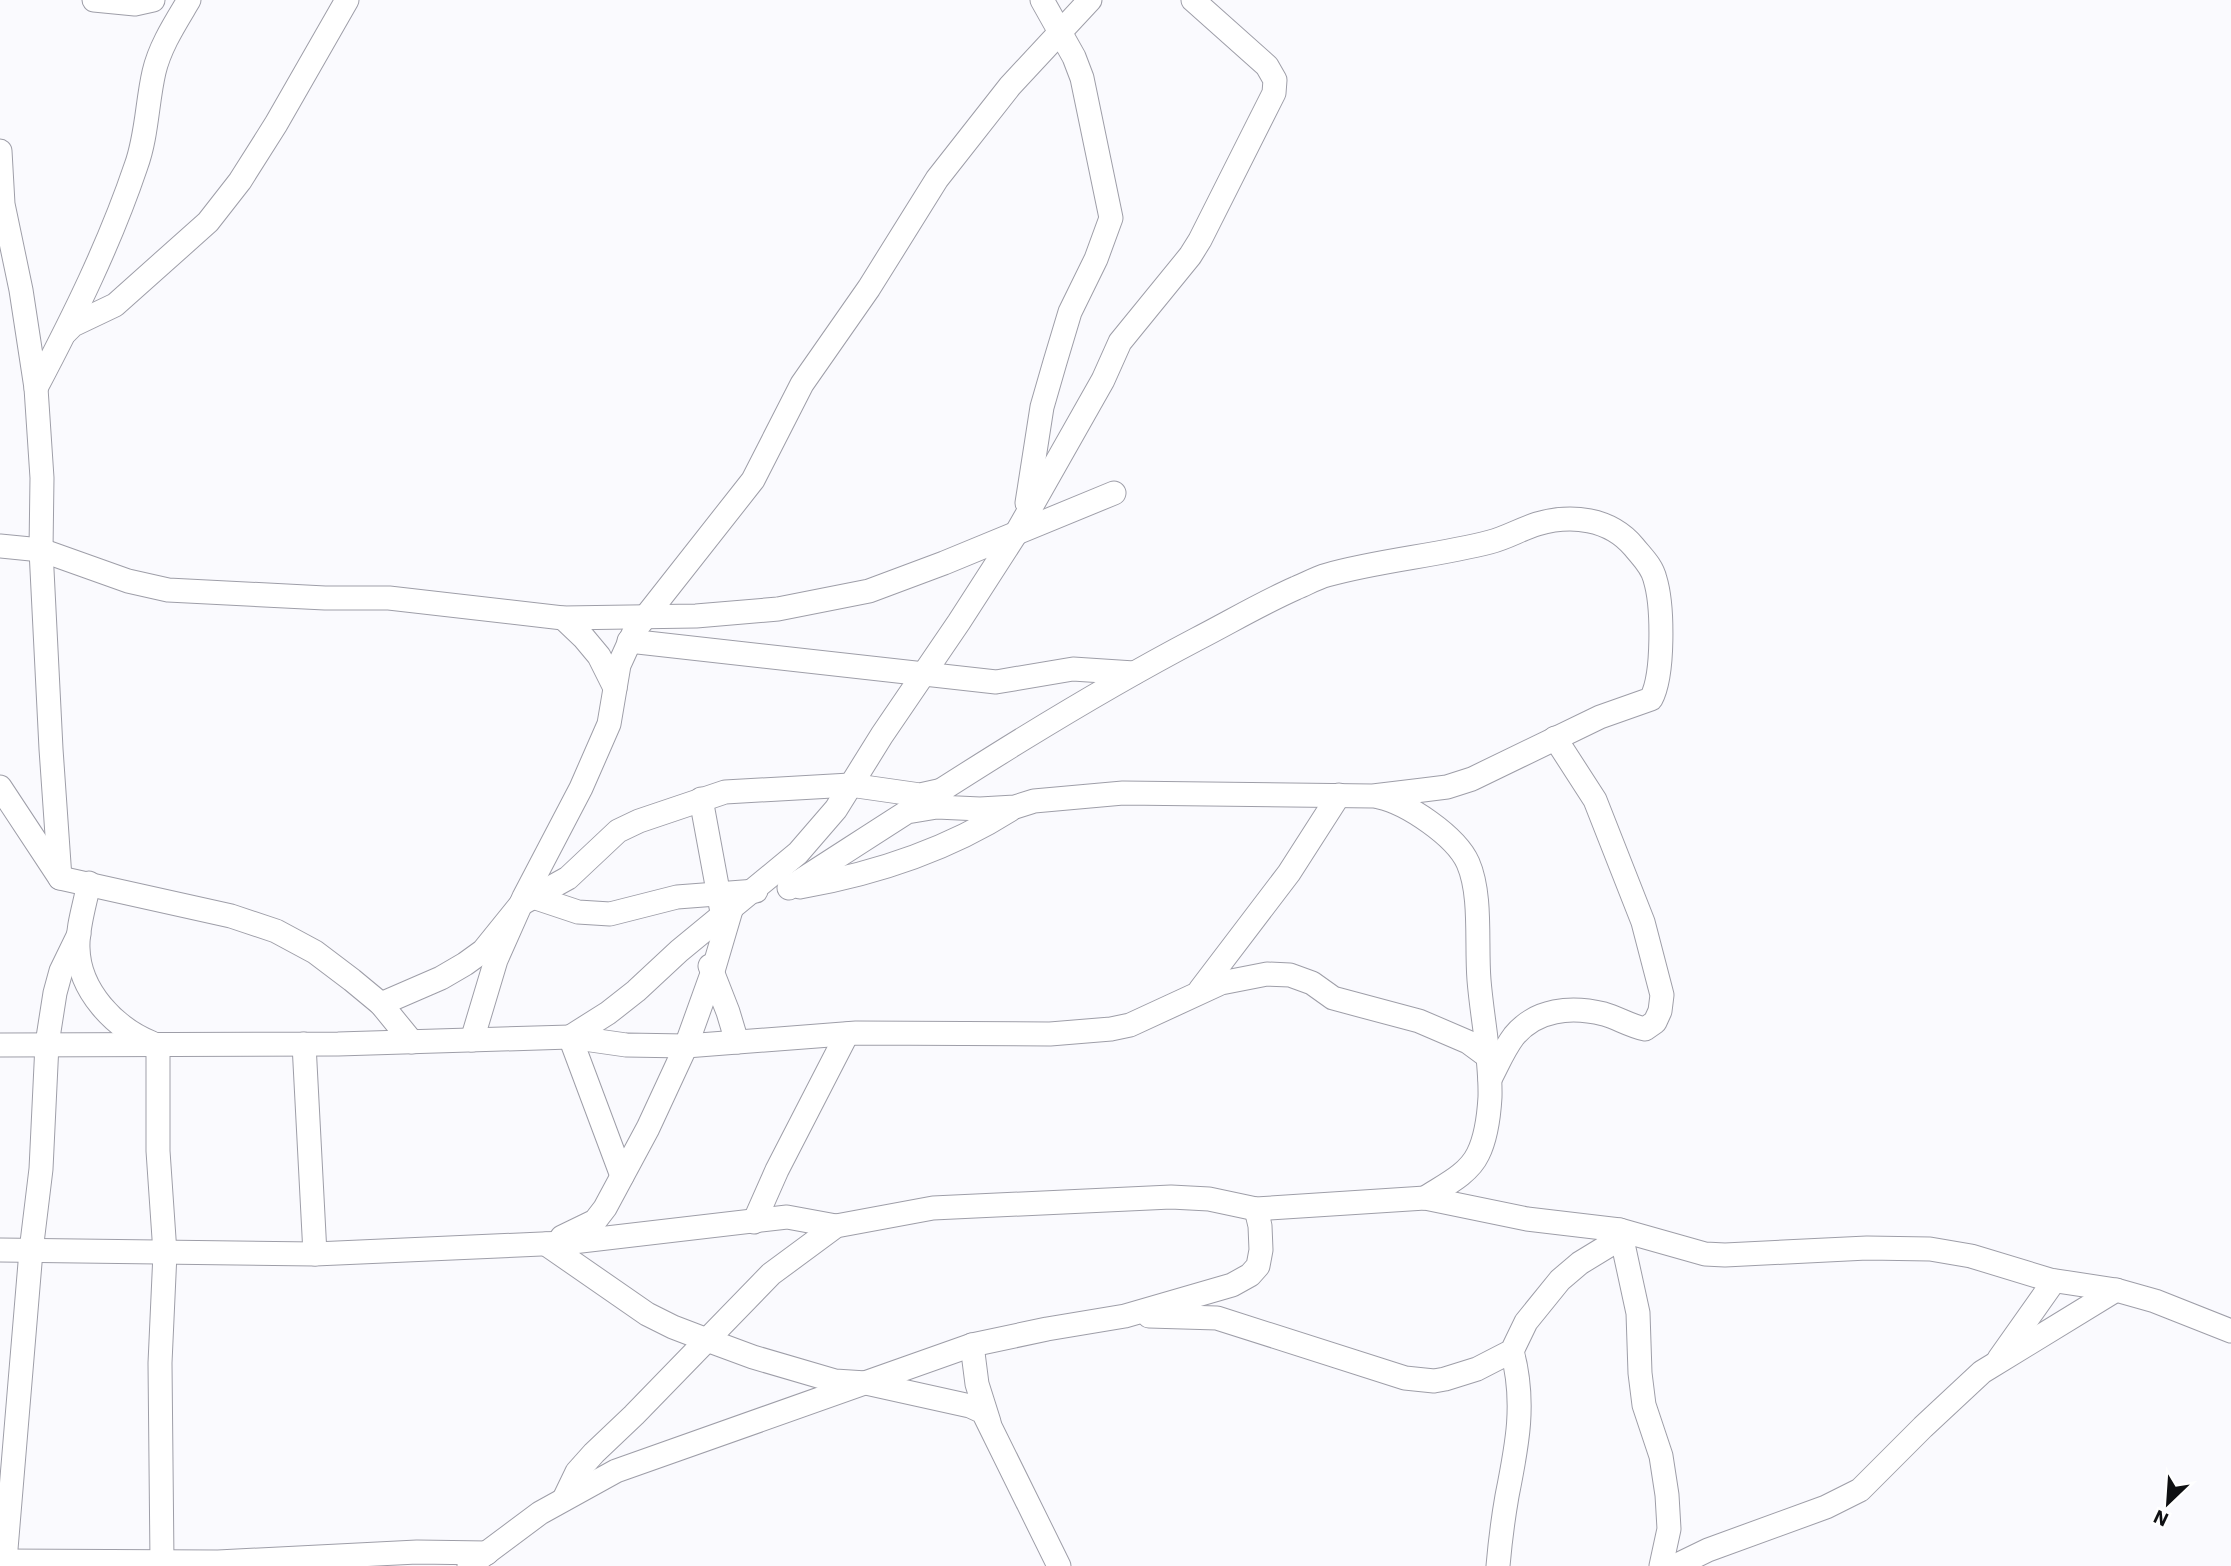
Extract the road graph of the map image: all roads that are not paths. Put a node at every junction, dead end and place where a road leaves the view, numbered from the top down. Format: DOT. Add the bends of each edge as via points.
graph roads {
  1 [pos="94,0"];
  2 [pos="153,0"];
  3 [pos="189,0"];
  4 [pos="347,0"];
  5 [pos="1042,0"];
  6 [pos="1090,0"];
  7 [pos="1193,0"];
  8 [pos="1061,32"];
  9 [pos="0,150"];
  10 [pos="4,221"];
  11 [pos="66,332"];
  12 [pos="36,388"];
  13 [pos="1114,493"];
  14 [pos="1021,523"];
  15 [pos="0,546"];
  16 [pos="41,550"];
  17 [pos="646,616"];
  18 [pos="563,618"];
  19 [pos="629,641"];
  20 [pos="1083,670"];
  21 [pos="1134,673"];
  22 [pos="924,674"];
  23 [pos="615,688"];
  24 [pos="1053,719"];
  25 [pos="1555,738"];
  26 [pos="850,785"];
  27 [pos="0,787"];
  28 [pos="942,790"];
  29 [pos="1339,795"];
  30 [pos="1373,796"];
  31 [pos="701,799"];
  32 [pos="1015,807"];
  33 [pos="907,812"];
  34 [pos="60,878"];
  35 [pos="89,883"];
  36 [pos="789,888"];
  37 [pos="753,891"];
  38 [pos="527,900"];
  39 [pos="724,907"];
  40 [pos="79,934"];
  41 [pos="697,935"];
  42 [pos="713,971"];
  43 [pos="1196,996"];
  44 [pos="381,1004"];
  45 [pos="847,1034"];
  46 [pos="570,1037"];
  47 [pos="472,1040"];
  48 [pos="412,1042"];
  49 [pos="737,1042"];
  50 [pos="47,1044"];
  51 [pos="304,1044"];
  52 [pos="0,1045"];
  53 [pos="158,1045"];
  54 [pos="686,1046"];
  55 [pos="1487,1056"];
  56 [pos="1490,1079"];
  57 [pos="622,1176"];
  58 [pos="1425,1198"];
  59 [pos="1256,1209"];
  60 [pos="754,1222"];
  61 [pos="836,1226"];
  62 [pos="1620,1234"];
  63 [pos="546,1244"];
  64 [pos="0,1250"];
  65 [pos="31,1251"];
  66 [pos="165,1253"];
  67 [pos="314,1254"];
  68 [pos="2054,1281"];
  69 [pos="2116,1290"];
  70 [pos="1125,1316"];
  71 [pos="2231,1331"];
  72 [pos="707,1340"];
  73 [pos="972,1345"];
  74 [pos="1512,1351"];
  75 [pos="1995,1365"];
  76 [pos="866,1383"];
  77 [pos="990,1425"];
  78 [pos="564,1499"];
  79 [pos="478,1559"];
  80 [pos="3,1561"];
  81 [pos="162,1562"];
  82 [pos="262,1563"];
  83 [pos="1059,1566"];
  84 [pos="1498,1566"];
  85 [pos="1661,1566"];
  86 [pos="1675,1566"];
  1 -- 2 [label="street" via="135,4"];
  3 -- 11 [label="street" via="154,69 138,163"];
  4 -- 11 [label="street" via="269,136 208,222 114,305"];
  5 -- 8 [label="street"];
  6 -- 8 [label="street"];
  7 -- 14 [label="street" via="1267,66 1275,80 1274,93 1200,240 1120,342"];
  8 -- 14 [label="street" via="1082,78 1111,218 1070,312 1055,362"];
  8 -- 17 [label="street" via="1010,86 937,178 802,384 753,480"];
  9 -- 10 [label="street"];
  10 -- 12 [label="street" via="21,290"];
  11 -- 12 [label="street"];
  12 -- 16 [label="street"];
  13 -- 14 [label="street"];
  14 -- 17 [label="street" via="944,563 869,592 778,609"];
  14 -- 22 [label="street"];
  15 -- 16 [label="street"];
  16 -- 18 [label="street" via="168,590 389,598"];
  16 -- 34 [label="street"];
  17 -- 18 [label="street"];
  17 -- 19 [label="street"];
  18 -- 23 [label="street" via="599,656"];
  19 -- 22 [label="street"];
  19 -- 23 [label="street"];
  20 -- 21 [label="street"];
  20 -- 22 [label="street" via="996,682"];
  20 -- 24 [label="street"];
  21 -- 24 [label="street"];
  21 -- 25 [label="street" via="1325,575 1492,541 1539,524 1591,520 1628,541 1653,571 1661,619 1657,690 1651,699"];
  22 -- 26 [label="street"];
  23 -- 38 [label="street" via="609,724"];
  24 -- 28 [label="street"];
  25 -- 30 [label="street" via="1447,787"];
  25 -- 56 [label="street" via="1595,800 1617,854 1643,922 1662,995 1660,1011 1645,1029 1581,1009 1552,1012 1527,1022 1512,1038"];
  26 -- 28 [label="street" via="920,795"];
  26 -- 31 [label="street" via="725,792"];
  26 -- 37 [label="street" via="816,835"];
  27 -- 34 [label="street"];
  28 -- 33 [label="street"];
  29 -- 30 [label="street"];
  29 -- 32 [label="street" via="1122,793"];
  29 -- 43 [label="street" via="1289,873"];
  30 -- 55 [label="street" via="1428,821 1467,862 1474,888"];
  31 -- 38 [label="street" via="626,826 568,878"];
  31 -- 39 [label="street"];
  32 -- 33 [label="street" via="937,807"];
  32 -- 36 [label="street" via="910,858 864,874"];
  33 -- 36 [label="street"];
  34 -- 35 [label="street"];
  35 -- 40 [label="street"];
  35 -- 44 [label="street" via="231,915 276,931 315,952"];
  36 -- 37 [label="street"];
  37 -- 39 [label="street"];
  38 -- 39 [label="street" via="610,914 662,900"];
  38 -- 44 [label="street" via="483,951 440,978"];
  38 -- 47 [label="street" via="496,960"];
  39 -- 41 [label="street"];
  39 -- 42 [label="street"];
  40 -- 50 [label="street" via="61,971"];
  40 -- 53 [label="street" via="79,961 101,1004 113,1020"];
  41 -- 42 [label="street"];
  41 -- 46 [label="street" via="626,998"];
  42 -- 49 [label="street"];
  42 -- 54 [label="street"];
  43 -- 45 [label="street" via="1111,1029 1051,1034"];
  43 -- 55 [label="street" via="1221,983 1267,974 1290,975 1333,998 1419,1021 1468,1042"];
  44 -- 48 [label="street"];
  45 -- 49 [label="street"];
  45 -- 60 [label="street"];
  46 -- 47 [label="street"];
  46 -- 54 [label="street" via="626,1045"];
  46 -- 57 [label="street"];
  47 -- 48 [label="street"];
  48 -- 51 [label="street"];
  49 -- 54 [label="street"];
  50 -- 52 [label="street"];
  50 -- 53 [label="street"];
  50 -- 65 [label="street" via="41,1169"];
  51 -- 53 [label="street"];
  51 -- 67 [label="street"];
  53 -- 66 [label="street" via="158,1151"];
  54 -- 57 [label="street"];
  55 -- 56 [label="street"];
  56 -- 58 [label="street" via="1478,1155 1461,1174"];
  57 -- 63 [label="street" via="594,1221"];
  58 -- 59 [label="street"];
  58 -- 62 [label="street"];
  59 -- 61 [label="street" via="1209,1199 1131,1198 933,1208"];
  59 -- 70 [label="street" via="1261,1250 1258,1266 1250,1275 1232,1285"];
  60 -- 61 [label="street" via="787,1217"];
  60 -- 63 [label="street"];
  61 -- 72 [label="street" via="771,1274"];
  62 -- 68 [label="street" via="1725,1255 1867,1248 1930,1250 1971,1256"];
  62 -- 74 [label="street" via="1560,1280 1526,1322"];
  62 -- 85 [label="street" via="1638,1313 1644,1405 1661,1456 1667,1495 1668,1529"];
  63 -- 67 [label="street"];
  63 -- 72 [label="street" via="647,1314"];
  64 -- 65 [label="street"];
  65 -- 66 [label="street"];
  65 -- 80 [label="street"];
  66 -- 67 [label="street"];
  66 -- 81 [label="street" via="160,1363"];
  68 -- 69 [label="street"];
  68 -- 75 [label="street"];
  69 -- 71 [label="street"];
  69 -- 75 [label="street"];
  70 -- 73 [label="street"];
  70 -- 74 [label="street" via="1217,1318 1367,1367 1424,1380 1445,1380"];
  72 -- 76 [label="street" via="835,1381"];
  72 -- 78 [label="street" via="594,1453 577,1472"];
  73 -- 76 [label="street"];
  73 -- 77 [label="street" via="977,1384"];
  74 -- 84 [label="street" via="1518,1373 1519,1426"];
  75 -- 86 [label="street" via="1982,1372 1860,1490"];
  76 -- 77 [label="street" via="970,1406 983,1412"];
  76 -- 78 [label="street" via="616,1471"];
  77 -- 83 [label="street"];
  78 -- 79 [label="street"];
  79 -- 82 [label="street" via="417,1552"];
  80 -- 81 [label="street"];
  81 -- 82 [label="street"];
}
